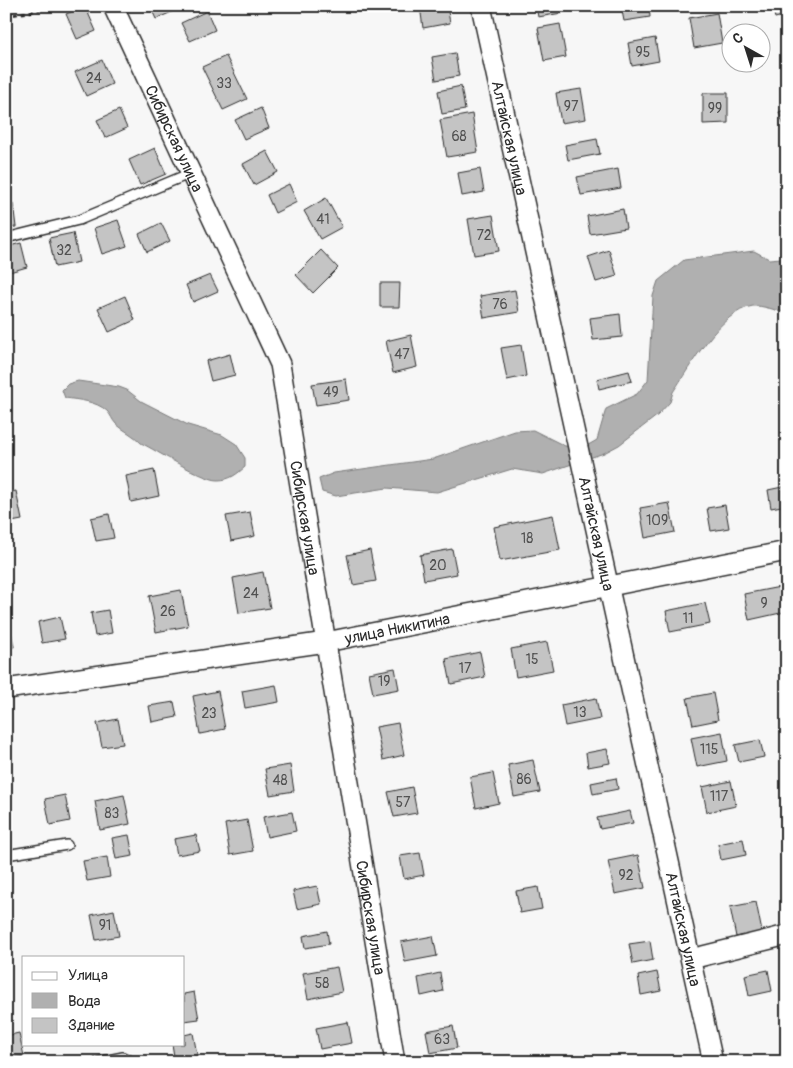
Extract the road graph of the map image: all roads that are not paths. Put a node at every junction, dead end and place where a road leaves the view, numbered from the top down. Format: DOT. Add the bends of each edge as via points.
graph roads {
  1 [pos="113,6"];
  2 [pos="481,6"];
  3 [pos="191,173"];
  4 [pos="6,238"];
  5 [pos="787,551"];
  6 [pos="609,585"];
  7 [pos="326,642"];
  8 [pos="6,689"];
  9 [pos="67,845"];
  10 [pos="6,855"];
  11 [pos="787,936"];
  12 [pos="691,959"];
  13 [pos="98,1062"];
  14 [pos="133,1062"];
  15 [pos="395,1062"];
  16 [pos="713,1062"];
  1 -- 3 [label="street, Сибирская улица"];
  2 -- 6 [label="street, Алтайская улица"];
  3 -- 4 [label="lane" via="79,220"];
  3 -- 7 [label="street, Сибирская улица" via="280,364"];
  5 -- 6 [label="street, улица Никитина"];
  6 -- 7 [label="street, улица Никитина"];
  6 -- 12 [label="street, Алтайская улица"];
  7 -- 8 [label="street, улица Никитина"];
  7 -- 15 [label="street, Сибирская улица"];
  9 -- 10 [label="lane"];
  11 -- 12 [label="street"];
  12 -- 16 [label="street, Алтайская улица"];
  13 -- 14 [label="lane" via="123,1057"];
}
